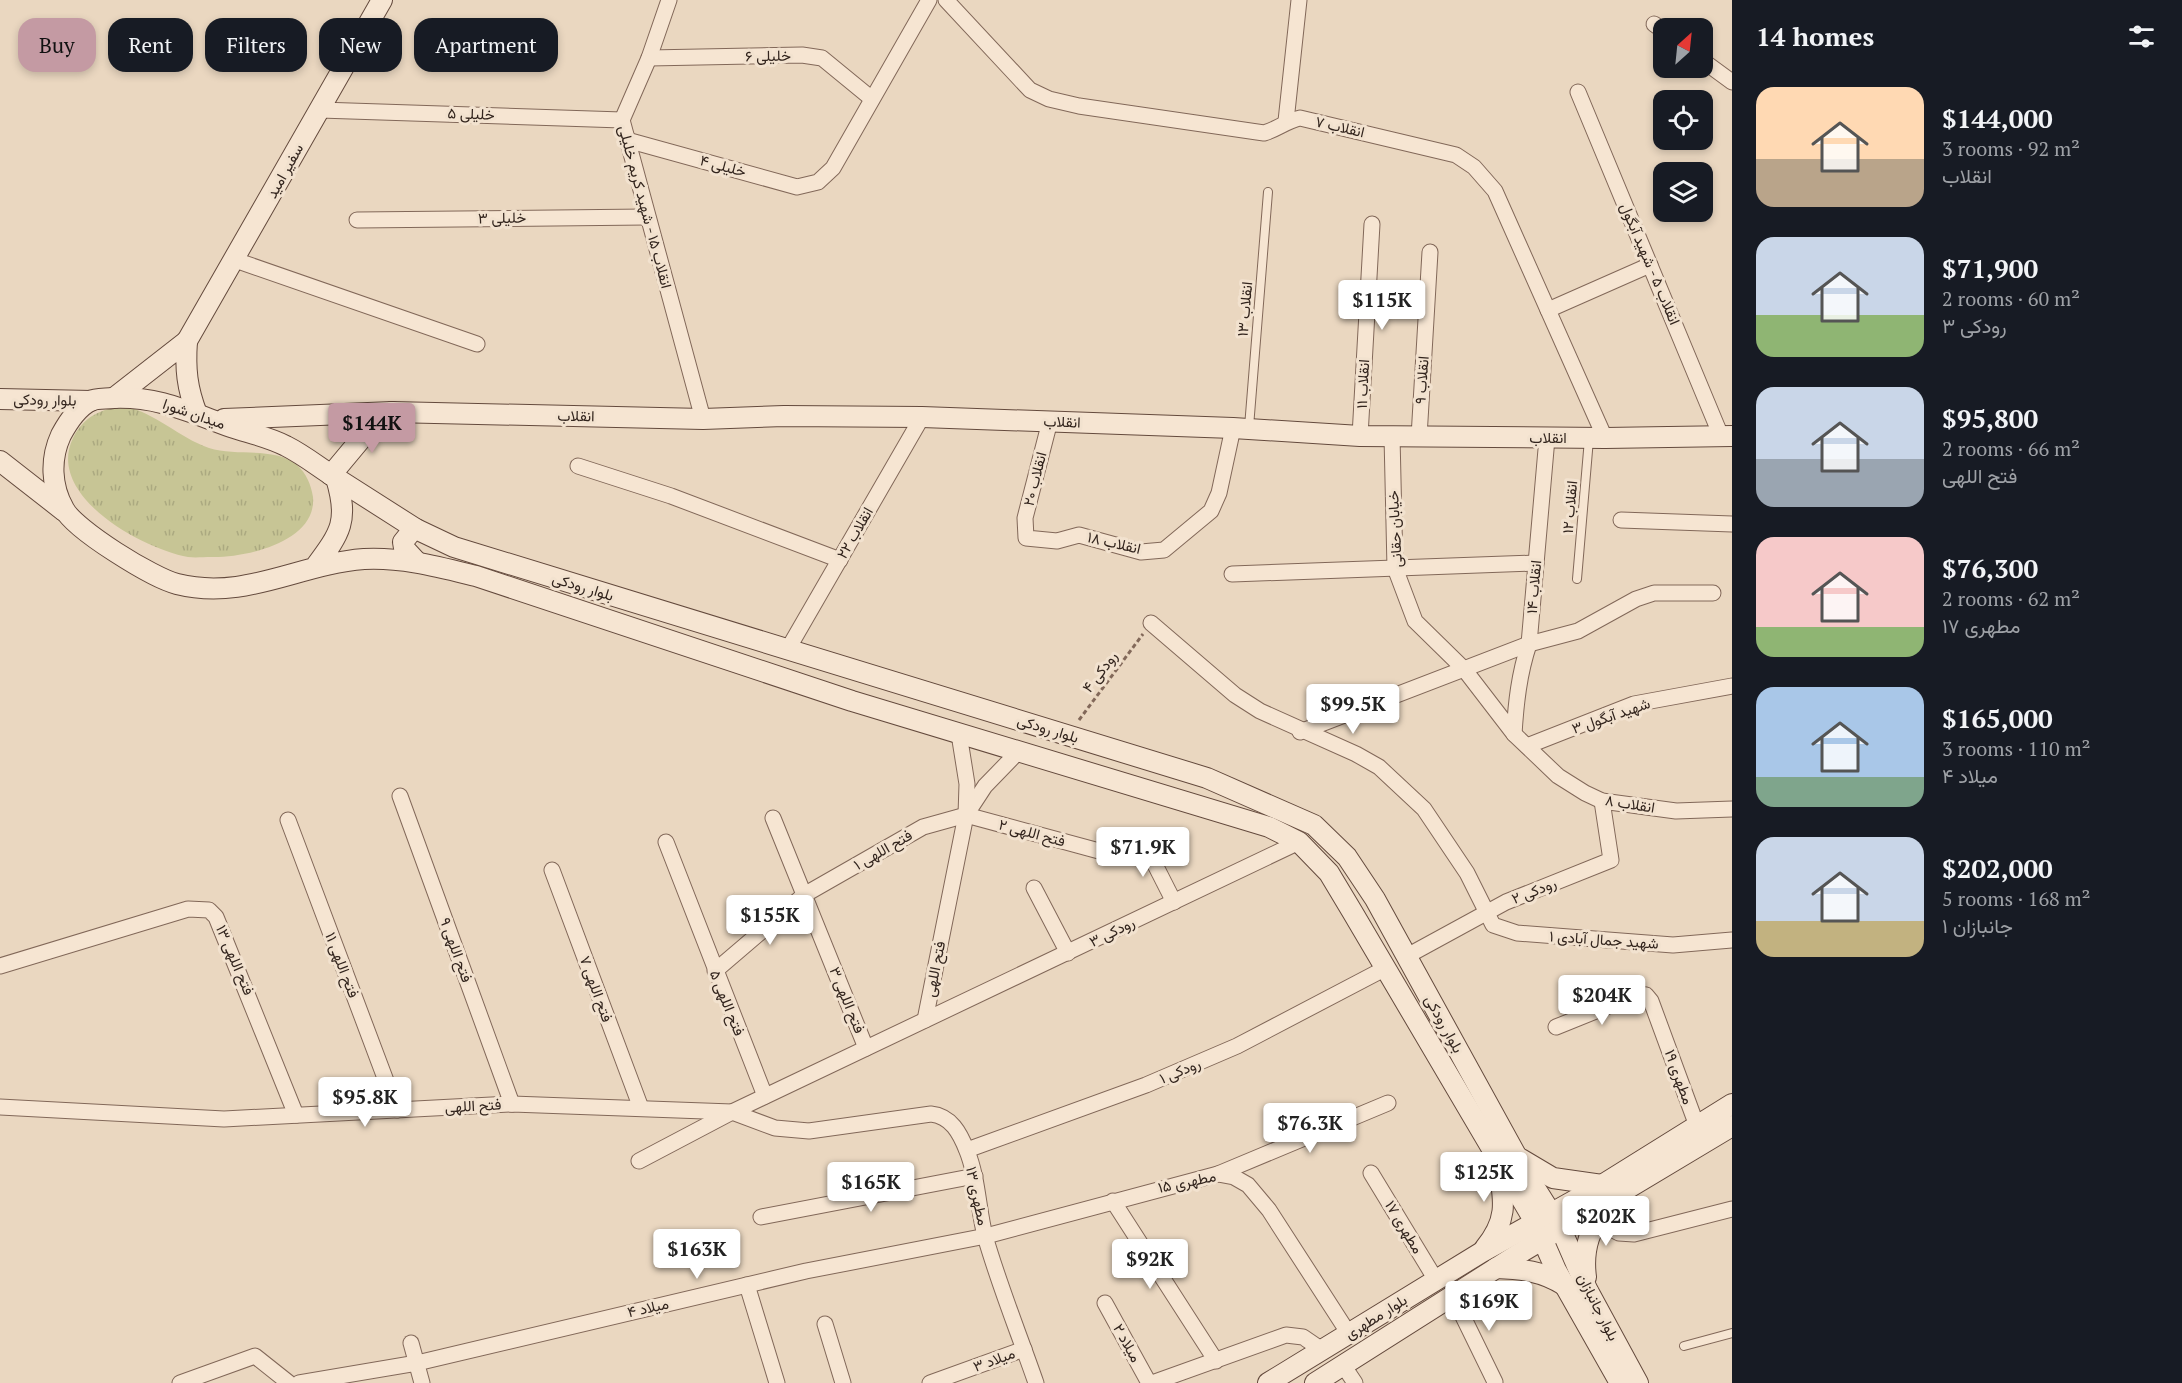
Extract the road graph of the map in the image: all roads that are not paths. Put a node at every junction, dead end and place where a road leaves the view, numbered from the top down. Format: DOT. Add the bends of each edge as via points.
graph roads {
  1 [pos="382,0"];
  2 [pos="669,0"];
  3 [pos="929,0"];
  4 [pos="946,0"];
  5 [pos="1299,0"];
  6 [pos="649,58"];
  7 [pos="1713,68"];
  8 [pos="1732,82"];
  9 [pos="1578,92"];
  10 [pos="873,99"];
  11 [pos="320,110"];
  12 [pos="622,120"];
  13 [pos="1286,121"];
  14 [pos="627,140"];
  15 [pos="1268,192"];
  16 [pos="646,217"];
  17 [pos="357,220"];
  18 [pos="1372,224"];
  19 [pos="1431,252"];
  20 [pos="235,260"];
  21 [pos="1650,265"];
  22 [pos="1548,310"];
  23 [pos="187,341"];
  24 [pos="477,344"];
  25 [pos="114,398"];
  26 [pos="0,399"];
  27 [pos="91,401"];
  28 [pos="392,412"];
  29 [pos="204,417"];
  30 [pos="922,417"];
  31 [pos="703,419"];
  32 [pos="1050,422"];
  33 [pos="1241,428"];
  34 [pos="1360,436"];
  35 [pos="1392,436"];
  36 [pos="1727,436"];
  37 [pos="1419,437"];
  38 [pos="1547,438"];
  39 [pos="1597,438"];
  40 [pos="0,461"];
  41 [pos="578,466"];
  42 [pos="334,476"];
  43 [pos="64,511"];
  44 [pos="1621,520"];
  45 [pos="1732,524"];
  46 [pos="416,529"];
  47 [pos="1026,538"];
  48 [pos="840,560"];
  49 [pos="417,562"];
  50 [pos="1536,563"];
  51 [pos="315,567"];
  52 [pos="1395,568"];
  53 [pos="1232,574"];
  54 [pos="1577,579"];
  55 [pos="1713,593"];
  56 [pos="1151,623"];
  57 [pos="1529,644"];
  58 [pos="788,649"];
  59 [pos="1464,669"];
  60 [pos="1732,686"];
  61 [pos="1300,732"];
  62 [pos="959,734"];
  63 [pos="1514,734"];
  64 [pos="1527,746"];
  65 [pos="1018,752"];
  66 [pos="400,796"];
  67 [pos="1602,801"];
  68 [pos="1732,809"];
  69 [pos="966,814"];
  70 [pos="773,818"];
  71 [pos="288,820"];
  72 [pos="1142,839"];
  73 [pos="666,842"];
  74 [pos="1299,842"];
  75 [pos="1099,851"];
  76 [pos="552,870"];
  77 [pos="1034,888"];
  78 [pos="804,895"];
  79 [pos="1174,902"];
  80 [pos="1485,913"];
  81 [pos="1732,940"];
  82 [pos="1068,953"];
  83 [pos="1407,956"];
  84 [pos="0,966"];
  85 [pos="1384,969"];
  86 [pos="715,971"];
  87 [pos="925,1020"];
  88 [pos="1556,1027"];
  89 [pos="866,1048"];
  90 [pos="765,1096"];
  91 [pos="1388,1103"];
  92 [pos="512,1104"];
  93 [pos="1732,1104"];
  94 [pos="0,1107"];
  95 [pos="641,1108"];
  96 [pos="397,1110"];
  97 [pos="732,1112"];
  98 [pos="296,1115"];
  99 [pos="1697,1126"];
  100 [pos="1732,1126"];
  101 [pos="967,1150"];
  102 [pos="1497,1158"];
  103 [pos="1518,1158"];
  104 [pos="639,1161"];
  105 [pos="1371,1173"];
  106 [pos="1218,1174"];
  107 [pos="975,1176"];
  108 [pos="1614,1188"];
  109 [pos="1113,1200"];
  110 [pos="1732,1209"];
  111 [pos="761,1217"];
  112 [pos="1596,1221"];
  113 [pos="1548,1225"];
  114 [pos="986,1236"];
  115 [pos="1476,1255"];
  116 [pos="1489,1273"];
  117 [pos="1436,1280"];
  118 [pos="747,1285"];
  119 [pos="1565,1286"];
  120 [pos="1587,1288"];
  121 [pos="1453,1296"];
  122 [pos="1105,1303"];
  123 [pos="825,1324"];
  124 [pos="1732,1333"];
  125 [pos="1349,1334"];
  126 [pos="411,1343"];
  127 [pos="1684,1346"];
  128 [pos="1024,1348"];
  129 [pos="1322,1350"];
  130 [pos="1216,1361"];
  131 [pos="417,1363"];
  132 [pos="1343,1365"];
  133 [pos="1496,1382"];
  134 [pos="180,1383"];
  135 [pos="289,1383"];
  136 [pos="299,1383"];
  137 [pos="422,1383"];
  138 [pos="777,1383"];
  139 [pos="843,1383"];
  140 [pos="930,1383"];
  141 [pos="1036,1383"];
  142 [pos="1150,1383"];
  143 [pos="1268,1383"];
  144 [pos="1315,1383"];
  145 [pos="1354,1383"];
  146 [pos="1620,1383"];
  147 [pos="1638,1383"];
  1 -- 11 [label="main road, سفیر امید"];
  2 -- 6 [label="street, انقلاب ۱۵ - شهید کریم خلیلی"];
  3 -- 10 [label="street"];
  4 -- 13 [label="street, انقلاب ۷" via="1030,90 1049,99 1264,133"];
  5 -- 13 [label="street"];
  6 -- 10 [label="street, خلیلی ۶" via="822,58"];
  6 -- 12 [label="street, انقلاب ۱۵ - شهید کریم خلیلی"];
  7 -- 8 [label="street"];
  9 -- 21 [label="street, انقلاب ۵ - شهید آبگول"];
  10 -- 14 [label="street, خلیلی ۴" via="832,168 818,182 797,187"];
  11 -- 12 [label="street, خلیلی ۵"];
  11 -- 20 [label="main road, سفیر امید"];
  12 -- 14 [label="street, انقلاب ۱۵ - شهید کریم خلیلی"];
  13 -- 22 [label="street, انقلاب ۷" via="1300,118 1434,148 1456,155 1474,167 1495,191"];
  14 -- 16 [label="street, انقلاب ۱۵ - شهید کریم خلیلی"];
  15 -- 33 [label="lane, انقلاب ۱۳"];
  16 -- 17 [label="street, خلیلی ۳"];
  16 -- 31 [label="street, انقلاب ۱۵ - شهید کریم خلیلی"];
  18 -- 34 [label="street, انقلاب ۱۱"];
  19 -- 37 [label="street, انقلاب ۹"];
  20 -- 23 [label="main road, سفیر امید"];
  20 -- 24 [label="street"];
  21 -- 22 [label="street"];
  21 -- 36 [label="street, انقلاب ۵ - شهید آبگول"];
  22 -- 39 [label="street, انقلاب ۷"];
  23 -- 25 [label="main road, سفیر امید"];
  23 -- 29 [label="main road, سفیر امید" via="187,388"];
  25 -- 27 [label="main road, میدان شورا"];
  25 -- 29 [label="main road, میدان شورا" via="166,402"];
  26 -- 27 [label="main road, بلوار رودکی"];
  27 -- 43 [label="main road" via="75,414 54,452 54,477"];
  28 -- 29 [label="main road, انقلاب"];
  28 -- 31 [label="main road, انقلاب"];
  28 -- 42 [label="main road" via="366,433"];
  29 -- 42 [label="main road, میدان شورا" via="286,446"];
  30 -- 31 [label="main road, انقلاب"];
  30 -- 32 [label="main road, انقلاب"];
  30 -- 48 [label="street, انقلاب ۲۲"];
  32 -- 33 [label="main road, انقلاب"];
  32 -- 47 [label="street, انقلاب ۲۰" via="1025,518"];
  33 -- 34 [label="main road, انقلاب"];
  33 -- 47 [label="street, انقلاب ۱۸" via="1211,511 1164,550 1141,552 1079,535 1057,541"];
  34 -- 35 [label="main road, انقلاب"];
  35 -- 37 [label="main road, انقلاب"];
  35 -- 52 [label="street, خیابان حقانی"];
  36 -- 39 [label="main road, انقلاب"];
  37 -- 38 [label="main road, انقلاب"];
  38 -- 39 [label="main road, انقلاب"];
  38 -- 50 [label="street, انقلاب ۱۴"];
  39 -- 54 [label="lane, انقلاب ۱۲"];
  40 -- 43 [label="main road"];
  41 -- 48 [label="street" via="671,496"];
  42 -- 46 [label="main road, بلوار رودکی"];
  42 -- 51 [label="main road" via="343,502 342,521 335,540"];
  43 -- 51 [label="main road" via="137,567 176,584 246,588"];
  44 -- 45 [label="street"];
  46 -- 49 [label="main road" via="403,542 404,549"];
  46 -- 58 [label="main road, بلوار رودکی" via="454,547"];
  48 -- 58 [label="street, انقلاب ۲۲"];
  49 -- 51 [label="main road, بلوار رودکی" via="364,559"];
  49 -- 62 [label="main road, بلوار رودکی" via="476,576"];
  50 -- 52 [label="street"];
  50 -- 57 [label="street, انقلاب ۱۴"];
  52 -- 53 [label="street"];
  52 -- 59 [label="street, خیابان حقانی" via="1415,621"];
  55 -- 57 [label="street" via="1654,593 1621,606 1578,631"];
  56 -- 61 [label="street" via="1235,695"];
  57 -- 59 [label="street"];
  57 -- 63 [label="street, انقلاب ۱۴" via="1520,676"];
  58 -- 83 [label="main road, بلوار رودکی" via="1206,778 1314,825 1347,857"];
  59 -- 61 [label="street"];
  59 -- 63 [label="street, خیابان حقانی"];
  60 -- 64 [label="street, شهید آبگول ۳" via="1634,704"];
  61 -- 80 [label="street" via="1378,767 1424,808 1467,873"];
  62 -- 65 [label="main road, بلوار رودکی"];
  62 -- 69 [label="street" via="967,784"];
  63 -- 64 [label="street, انقلاب ۸"];
  64 -- 67 [label="street, انقلاب ۸" via="1558,776"];
  65 -- 69 [label="street" via="985,786"];
  65 -- 74 [label="main road, بلوار رودکی" via="1269,827"];
  66 -- 92 [label="street, فتح اللهی ۹"];
  67 -- 68 [label="street, انقلاب ۸" via="1676,811"];
  67 -- 80 [label="street, رودکی ۲" via="1611,860"];
  69 -- 75 [label="street, فتح اللهی ۲"];
  69 -- 78 [label="street, فتح اللهی ۱" via="923,827"];
  69 -- 87 [label="street, فتح اللهی"];
  70 -- 78 [label="street, فتح اللهی ۳"];
  71 -- 96 [label="street, فتح اللهی ۱۱"];
  72 -- 79 [label="street"];
  73 -- 86 [label="street, فتح اللهی ۵"];
  74 -- 79 [label="street, رودکی ۳"];
  74 -- 85 [label="main road, بلوار رودکی" via="1329,873"];
  76 -- 95 [label="street, فتح اللهی ۷"];
  77 -- 82 [label="street"];
  78 -- 86 [label="street, فتح اللهی ۱"];
  78 -- 89 [label="street, فتح اللهی ۳"];
  79 -- 82 [label="street, رودکی ۳"];
  80 -- 81 [label="street, شهید جمال آبادی ۱" via="1493,925 1517,933 1673,945"];
  80 -- 83 [label="street, رودکی ۲"];
  82 -- 87 [label="street, رودکی ۳"];
  83 -- 103 [label="main road, بلوار رودکی"];
  84 -- 98 [label="street, فتح اللهی ۱۳" via="188,909 209,910 216,917 255,1007"];
  85 -- 101 [label="street, رودکی ۱" via="1238,1047"];
  85 -- 102 [label="main road, بلوار رودکی"];
  86 -- 90 [label="street, فتح اللهی ۵"];
  87 -- 89 [label="street, فتح اللهی"];
  88 -- 99 [label="street, مطهری ۱۹" via="1638,994 1646,995"];
  89 -- 90 [label="street, فتح اللهی"];
  90 -- 97 [label="street, فتح اللهی"];
  91 -- 106 [label="street"];
  92 -- 95 [label="street, فتح اللهی"];
  92 -- 96 [label="street, فتح اللهی"];
  93 -- 99 [label="main road, بلوار مطهری"];
  94 -- 98 [label="street, فتح اللهی" via="212,1119"];
  95 -- 97 [label="street, فتح اللهی"];
  96 -- 98 [label="street, فتح اللهی"];
  97 -- 101 [label="street, مطهری ۱۳" via="775,1128 809,1131 941,1115 955,1128"];
  97 -- 104 [label="street, فتح اللهی"];
  99 -- 108 [label="main road, بلوار مطهری"];
  100 -- 108 [label="main road, بلوار مطهری"];
  101 -- 107 [label="street, مطهری ۱۳"];
  102 -- 113 [label="main road, بلوار رودکی"];
  102 -- 115 [label="main road" via="1502,1216 1498,1231"];
  103 -- 108 [label="main road" via="1553,1178"];
  103 -- 113 [label="main road, بلوار رودکی"];
  105 -- 117 [label="street, مطهری ۱۷"];
  106 -- 109 [label="street, مطهری ۱۵"];
  106 -- 125 [label="street, مطهری ۱۵" via="1248,1185 1269,1210"];
  107 -- 111 [label="street"];
  107 -- 114 [label="street, مطهری ۱۳"];
  108 -- 112 [label="main road"];
  108 -- 113 [label="main road, بلوار مطهری"];
  109 -- 114 [label="street, مطهری ۱۵"];
  109 -- 130 [label="street"];
  110 -- 112 [label="street" via="1634,1234 1618,1233"];
  112 -- 120 [label="main road" via="1583,1257"];
  113 -- 115 [label="main road, بلوار مطهری"];
  113 -- 116 [label="main road, بلوار مطهری"];
  113 -- 119 [label="main road, بلوار جانبازان"];
  113 -- 120 [label="main road, بلوار جانبازان"];
  114 -- 118 [label="street, میلاد ۴"];
  114 -- 128 [label="street, مطهری ۱۳"];
  115 -- 116 [label="main road"];
  115 -- 117 [label="main road, بلوار مطهری"];
  116 -- 119 [label="main road" via="1528,1270 1548,1275"];
  116 -- 121 [label="main road, بلوار مطهری"];
  117 -- 125 [label="main road, بلوار مطهری"];
  118 -- 131 [label="street, میلاد ۴"];
  118 -- 138 [label="street"];
  119 -- 146 [label="main road, بلوار جانبازان"];
  120 -- 147 [label="main road, بلوار جانبازان"];
  121 -- 132 [label="main road, بلوار مطهری"];
  121 -- 133 [label="street"];
  122 -- 142 [label="street, میلاد ۲"];
  123 -- 139 [label="street"];
  124 -- 127 [label="lane"];
  125 -- 129 [label="main road, بلوار مطهری"];
  126 -- 131 [label="street"];
  128 -- 140 [label="street, میلاد ۳"];
  128 -- 141 [label="street, مطهری ۱۳"];
  129 -- 130 [label="street" via="1303,1337 1286,1335"];
  129 -- 143 [label="main road, بلوار مطهری"];
  130 -- 142 [label="street"];
  131 -- 136 [label="street, میلاد ۴"];
  131 -- 137 [label="street"];
  132 -- 144 [label="main road, بلوار مطهری"];
  132 -- 145 [label="street"];
  134 -- 135 [label="street" via="255,1356"];
}
